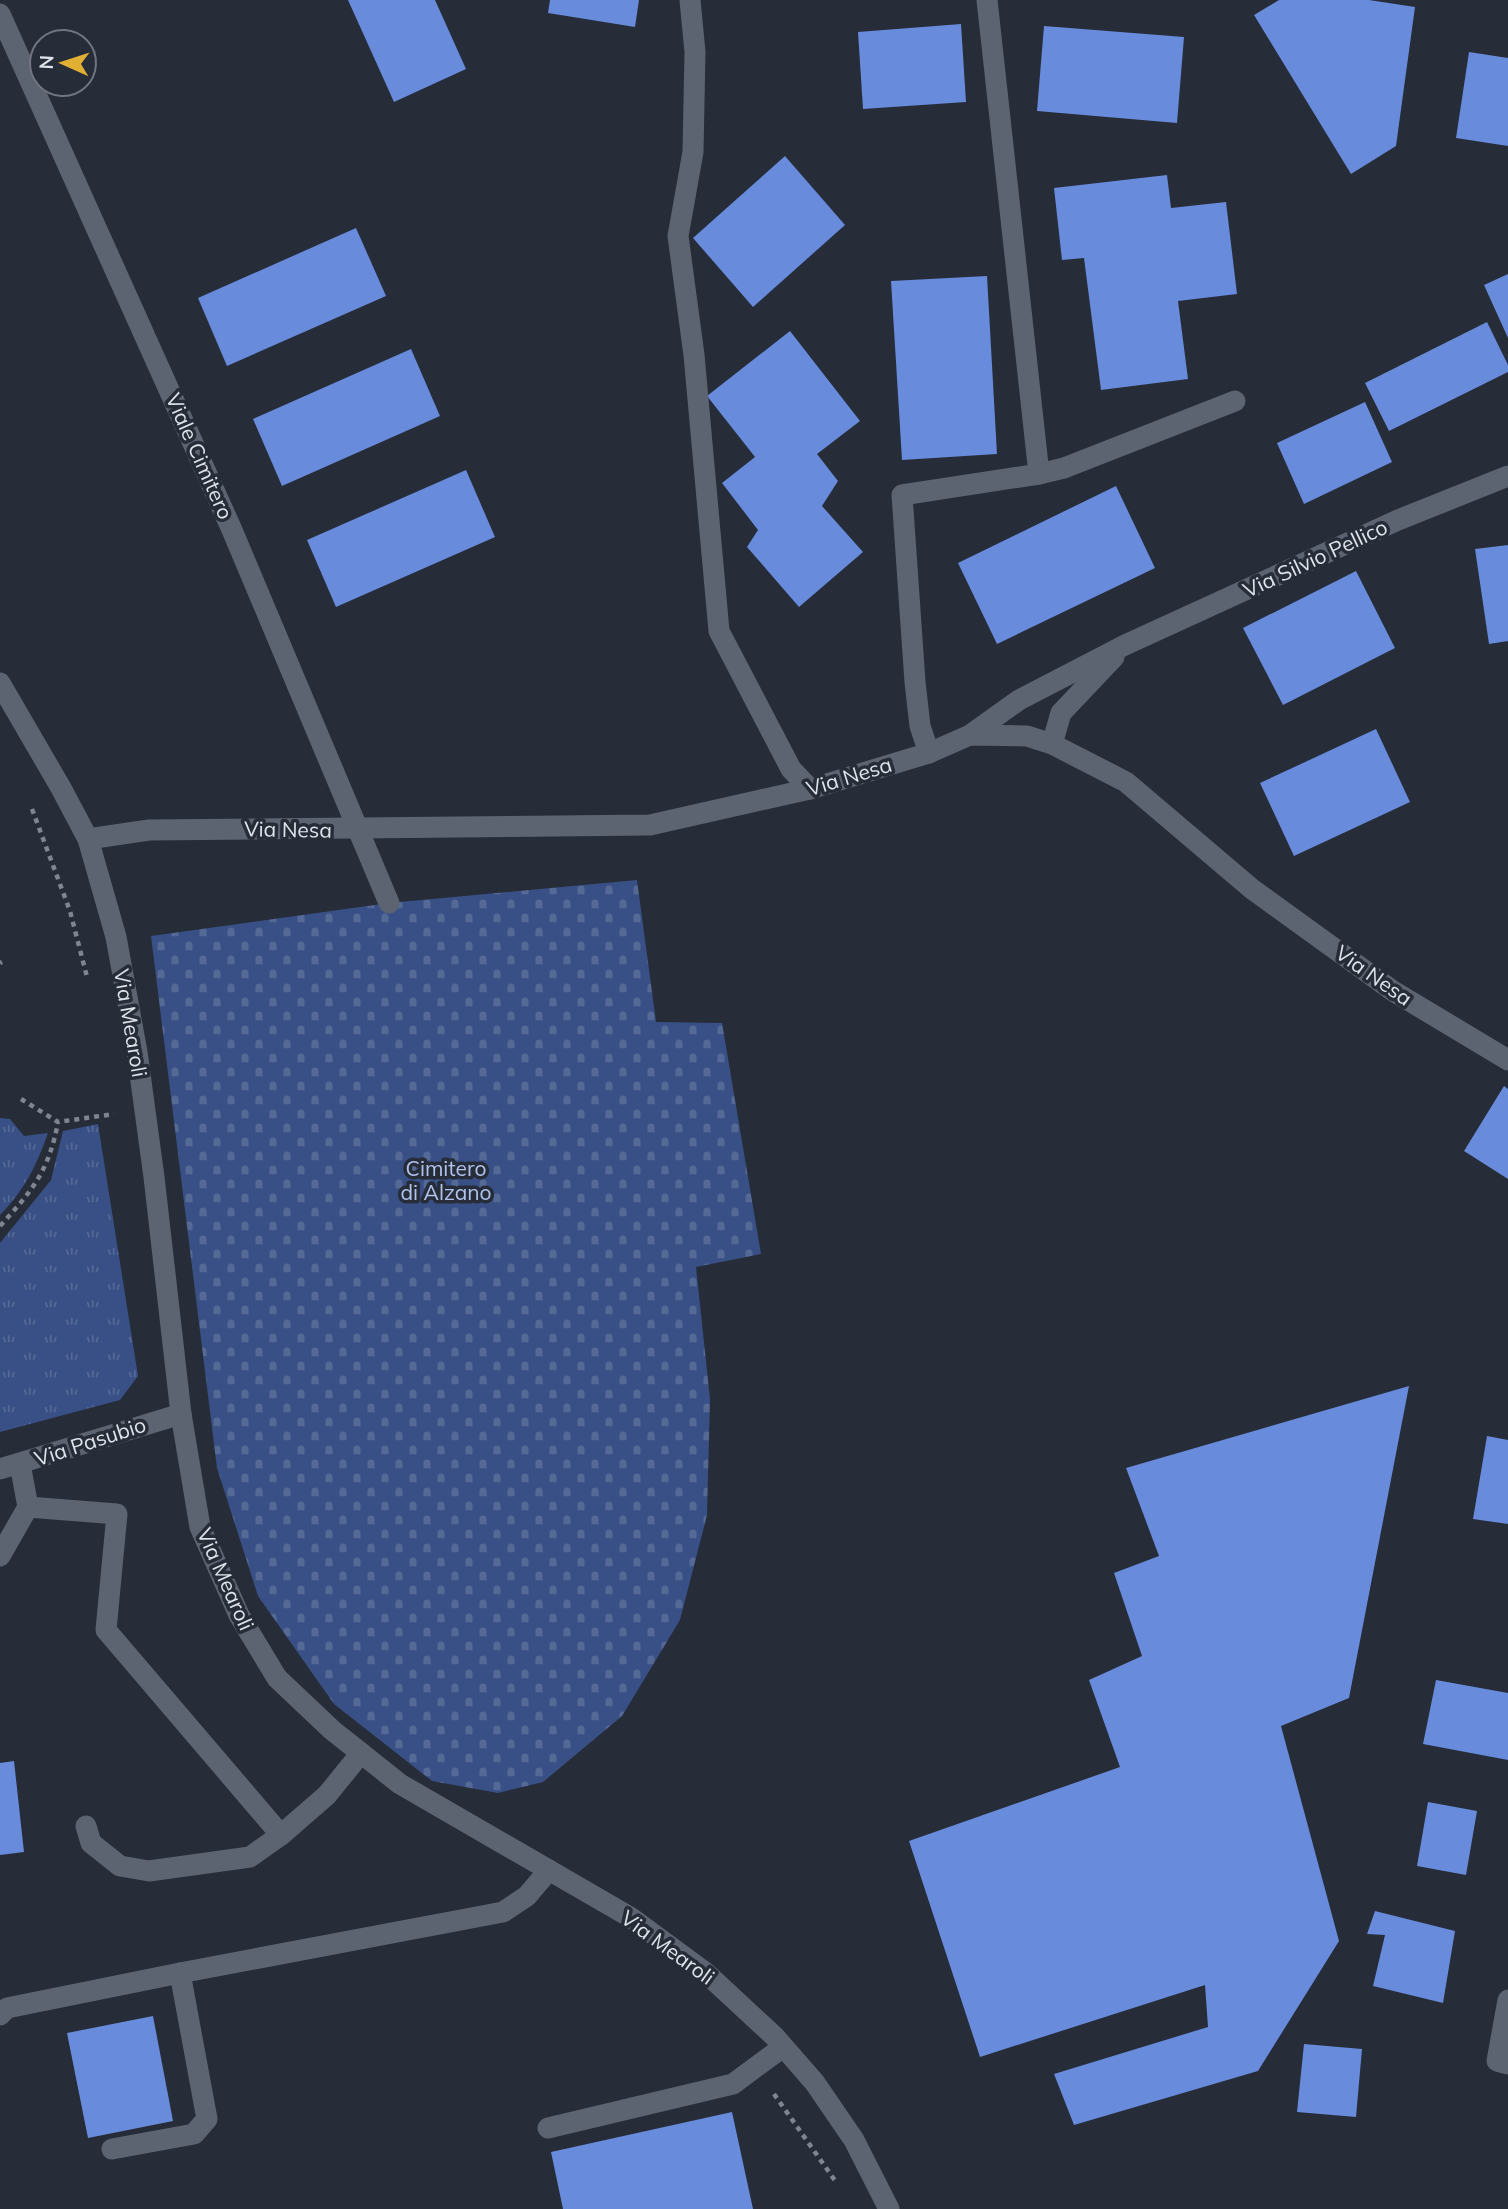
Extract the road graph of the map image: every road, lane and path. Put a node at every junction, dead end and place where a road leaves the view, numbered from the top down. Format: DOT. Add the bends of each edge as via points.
graph roads {
  1 [pos="690,0"];
  2 [pos="987,0"];
  3 [pos="0,14"];
  4 [pos="1235,401"];
  5 [pos="1039,474"];
  6 [pos="1508,476"];
  7 [pos="1125,645"];
  8 [pos="0,683"];
  9 [pos="6,706"];
  10 [pos="970,735"];
  11 [pos="1052,744"];
  12 [pos="929,753"];
  13 [pos="61,788"];
  14 [pos="810,789"];
  15 [pos="358,830"];
  16 [pos="88,839"];
  17 [pos="390,903"];
  18 [pos="89,982"];
  19 [pos="1508,1060"];
  20 [pos="21,1099"];
  21 [pos="113,1100"];
  22 [pos="115,1114"];
  23 [pos="58,1122"];
  24 [pos="117,1126"];
  25 [pos="0,1226"];
  26 [pos="181,1414"];
  27 [pos="10,1467"];
  28 [pos="28,1507"];
  29 [pos="0,1556"];
  30 [pos="361,1753"];
  31 [pos="86,1826"];
  32 [pos="281,1835"];
  33 [pos="549,1870"];
  34 [pos="180,1973"];
  35 [pos="1508,2000"];
  36 [pos="0,2015"];
  37 [pos="783,2047"];
  38 [pos="1508,2064"];
  39 [pos="755,2068"];
  40 [pos="548,2128"];
  41 [pos="112,2149"];
  42 [pos="837,2184"];
  43 [pos="889,2209"];
  1 -- 14 [label="street" via="695,51 693,152 678,236 694,355 719,631 791,769"];
  2 -- 5 [label="street"];
  3 -- 15 [label="street, Viale Cimitero" via="232,530"];
  4 -- 5 [label="street"];
  5 -- 12 [label="street" via="902,495 915,682 920,726"];
  6 -- 7 [label="street, Via Silvio Pellico" via="1398,520"];
  7 -- 10 [label="street, Via Silvio Pellico" via="1019,700"];
  7 -- 11 [label="street, Via Silvio Pellico" via="1061,713"];
  8 -- 9 [label="street, Via Mearoli"];
  9 -- 13 [label="street, Via Mearoli"];
  10 -- 11 [label="street, Via Nesa" via="1027,736"];
  10 -- 12 [label="street, Via Nesa"];
  11 -- 19 [label="street, Via Nesa" via="1126,782 1252,889 1393,991"];
  12 -- 14 [label="street, Via Nesa"];
  13 -- 16 [label="street, Via Mearoli"];
  13 -- 18 [label="path" via="32,809 70,911"];
  14 -- 15 [label="street, Via Nesa" via="650,825"];
  15 -- 16 [label="street, Via Nesa" via="149,830"];
  15 -- 17 [label="street, Viale Cimitero"];
  16 -- 26 [label="street, Via Mearoli" via="116,937 137,1052"];
  20 -- 23 [label="path"];
  21 -- 22 [label="path"];
  22 -- 23 [label="path"];
  22 -- 24 [label="path"];
  23 -- 25 [label="path" via="53,1150 31,1192"];
  26 -- 27 [label="street, Via Pasubio"];
  26 -- 30 [label="street, Via Mearoli" via="200,1527 239,1615 276,1678"];
  27 -- 28 [label="street"];
  28 -- 29 [label="street"];
  28 -- 32 [label="street" via="117,1514 106,1630"];
  30 -- 32 [label="street" via="327,1795"];
  30 -- 33 [label="street, Via Mearoli" via="400,1784"];
  31 -- 32 [label="street" via="91,1843 120,1866 149,1871 250,1857"];
  33 -- 34 [label="street" via="527,1896 503,1912"];
  33 -- 37 [label="street, Via Mearoli" via="630,1917 706,1973"];
  34 -- 36 [label="street" via="7,2008"];
  34 -- 41 [label="street" via="207,2119 194,2134"];
  35 -- 38 [label="street" via="1497,2061"];
  37 -- 39 [label="street"];
  37 -- 43 [label="street, Via Mearoli" via="815,2083 854,2140"];
  39 -- 40 [label="street" via="733,2084"];
  39 -- 42 [label="path"];
}
